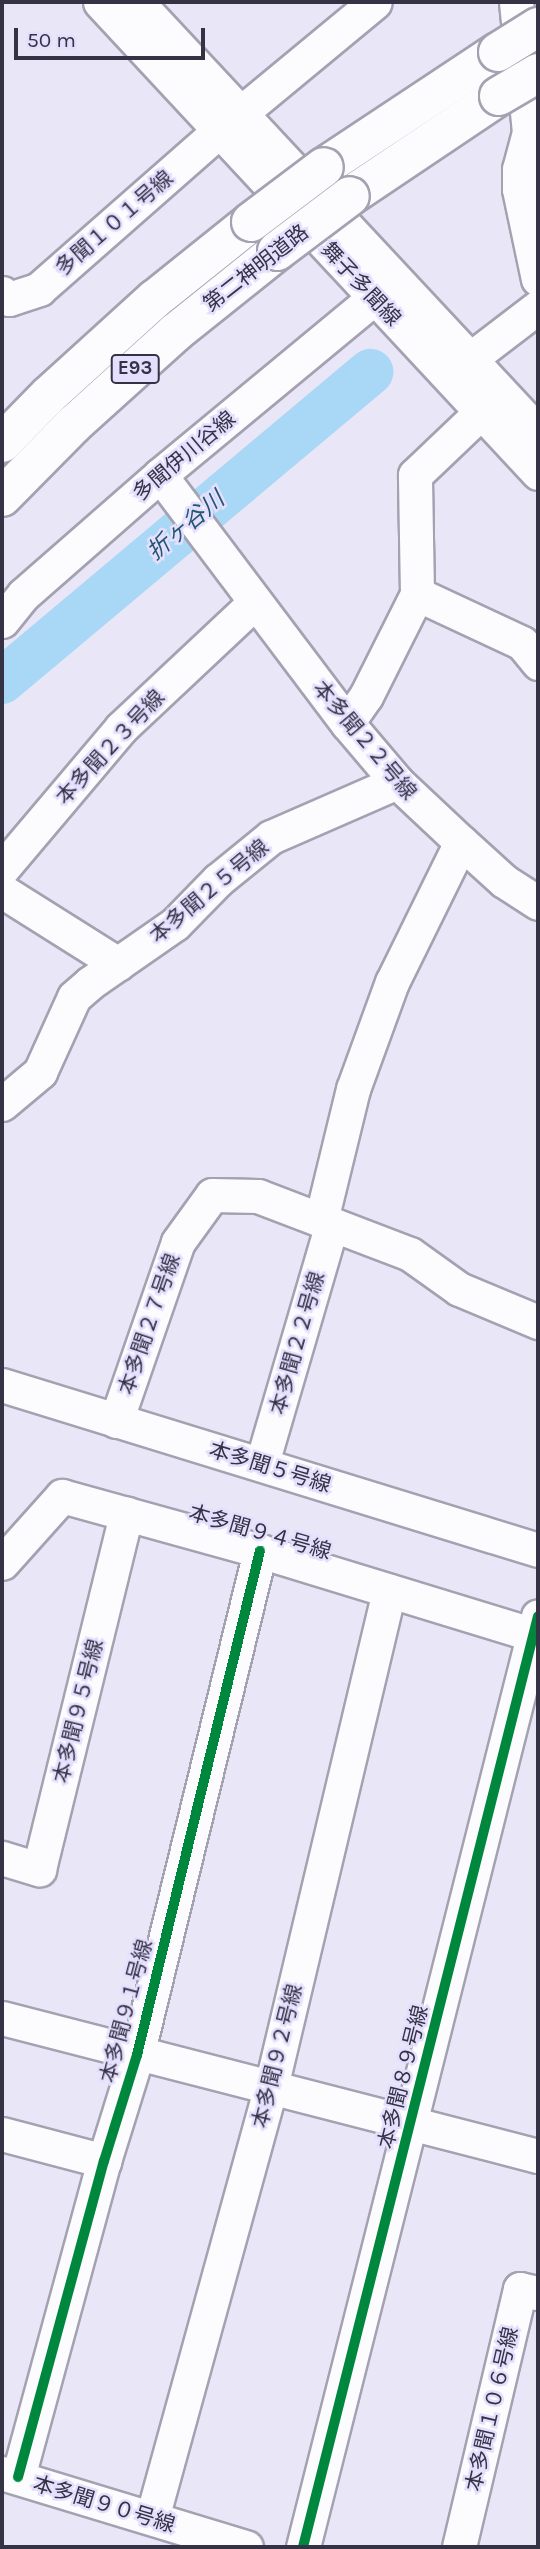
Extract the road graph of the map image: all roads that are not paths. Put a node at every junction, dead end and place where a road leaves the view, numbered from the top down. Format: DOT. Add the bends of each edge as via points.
graph roads {
  1 [pos="100,2"];
  2 [pos="137,2"];
  3 [pos="375,2"];
  4 [pos="516,2"];
  5 [pos="538,27"];
  6 [pos="538,73"];
  7 [pos="230,122"];
  8 [pos="529,184"];
  9 [pos="538,279"];
  10 [pos="384,289"];
  11 [pos="2,293"];
  12 [pos="538,307"];
  13 [pos="470,359"];
  14 [pos="492,402"];
  15 [pos="538,432"];
  16 [pos="2,443"];
  17 [pos="538,472"];
  18 [pos="160,475"];
  19 [pos="2,497"];
  20 [pos="417,594"];
  21 [pos="255,602"];
  22 [pos="2,621"];
  23 [pos="538,663"];
  24 [pos="347,723"];
  25 [pos="397,782"];
  26 [pos="461,842"];
  27 [pos="2,869"];
  28 [pos="2,891"];
  29 [pos="538,903"];
  30 [pos="118,964"];
  31 [pos="2,1104"];
  32 [pos="327,1222"];
  33 [pos="538,1322"];
  34 [pos="8,1397"];
  35 [pos="116,1421"];
  36 [pos="262,1463"];
  37 [pos="126,1514"];
  38 [pos="538,1550"];
  39 [pos="260,1551"];
  40 [pos="2,1563"];
  41 [pos="390,1591"];
  42 [pos="536,1628"];
  43 [pos="2,1858"];
  44 [pos="2,2018"];
  45 [pos="137,2055"];
  46 [pos="271,2087"];
  47 [pos="412,2122"];
  48 [pos="2,2134"];
  49 [pos="538,2157"];
  50 [pos="104,2161"];
  51 [pos="538,2293"];
  52 [pos="10,2475"];
  53 [pos="152,2518"];
  54 [pos="246,2547"];
  55 [pos="303,2547"];
  56 [pos="459,2547"];
  1 -- 7 [label="street, 舞子多聞線"];
  2 -- 7 [label="street, 舞子多聞線"];
  3 -- 7 [label="street"];
  4 -- 8 [label="street" via="529,132 519,169"];
  5 -- 16 [label="highway, 第二神明道路 / E93, bridge" via="324,167 251,222 155,299"];
  6 -- 19 [label="highway, 第二神明道路 / E93, bridge" via="349,196 276,251 176,332"];
  7 -- 10 [label="street, 舞子多聞線"];
  7 -- 11 [label="street, 多聞１０１号線" via="39,289 9,299"];
  8 -- 9 [label="street"];
  10 -- 13 [label="street, 舞子多聞線"];
  10 -- 14 [label="street, 舞子多聞線"];
  10 -- 18 [label="street, 多聞伊川谷線"];
  12 -- 13 [label="street"];
  13 -- 14 [label="street, 舞子多聞線"];
  14 -- 15 [label="street, 舞子多聞線"];
  14 -- 17 [label="street, 舞子多聞線"];
  14 -- 20 [label="street" via="415,475"];
  18 -- 21 [label="street, 本多聞２２号線"];
  18 -- 22 [label="street, 多聞伊川谷線" via="23,595"];
  20 -- 23 [label="street" via="522,643"];
  20 -- 24 [label="street" via="366,696"];
  21 -- 24 [label="street, 本多聞２２号線"];
  21 -- 27 [label="street, 本多聞２３号線" via="121,728"];
  24 -- 25 [label="street, 本多聞２２号線"];
  25 -- 26 [label="street, 本多聞２２号線"];
  25 -- 30 [label="street, 本多聞２５号線" via="271,837 218,880 175,924"];
  26 -- 29 [label="street" via="504,881"];
  26 -- 32 [label="street, 本多聞２２号線" via="392,982 353,1089"];
  28 -- 30 [label="street"];
  30 -- 31 [label="street, 本多聞２５号線" via="74,998 40,1072"];
  32 -- 33 [label="street" via="411,1254 459,1289"];
  32 -- 35 [label="street, 本多聞２７号線" via="258,1196 212,1195 178,1242"];
  32 -- 36 [label="street, 本多聞２２号線"];
  34 -- 35 [label="street, 本多聞５号線"];
  35 -- 36 [label="street, 本多聞５号線"];
  36 -- 38 [label="street, 本多聞５号線"];
  37 -- 39 [label="street, 本多聞９４号線"];
  37 -- 40 [label="street, 本多聞９４号線" via="62,1496"];
  37 -- 43 [label="street, 本多聞９５号線" via="39,1869"];
  39 -- 41 [label="street, 本多聞９４号線"];
  39 -- 45 [label="street, 本多聞９１号線"];
  41 -- 42 [label="street, 本多聞９４号線"];
  41 -- 46 [label="street, 本多聞９２号線"];
  42 -- 47 [label="street, 本多聞８９号線"];
  44 -- 45 [label="street"];
  45 -- 46 [label="street"];
  45 -- 50 [label="street, 本多聞９１号線"];
  46 -- 47 [label="street"];
  46 -- 53 [label="street, 本多聞９２号線"];
  47 -- 49 [label="street"];
  47 -- 55 [label="street, 本多聞８９号線"];
  48 -- 50 [label="street"];
  50 -- 52 [label="street, 本多聞９１号線"];
  51 -- 56 [label="street, 本多聞１０６号線" via="520,2290"];
  52 -- 53 [label="street, 本多聞９０号線"];
  53 -- 54 [label="street, 本多聞９０号線"];
}
